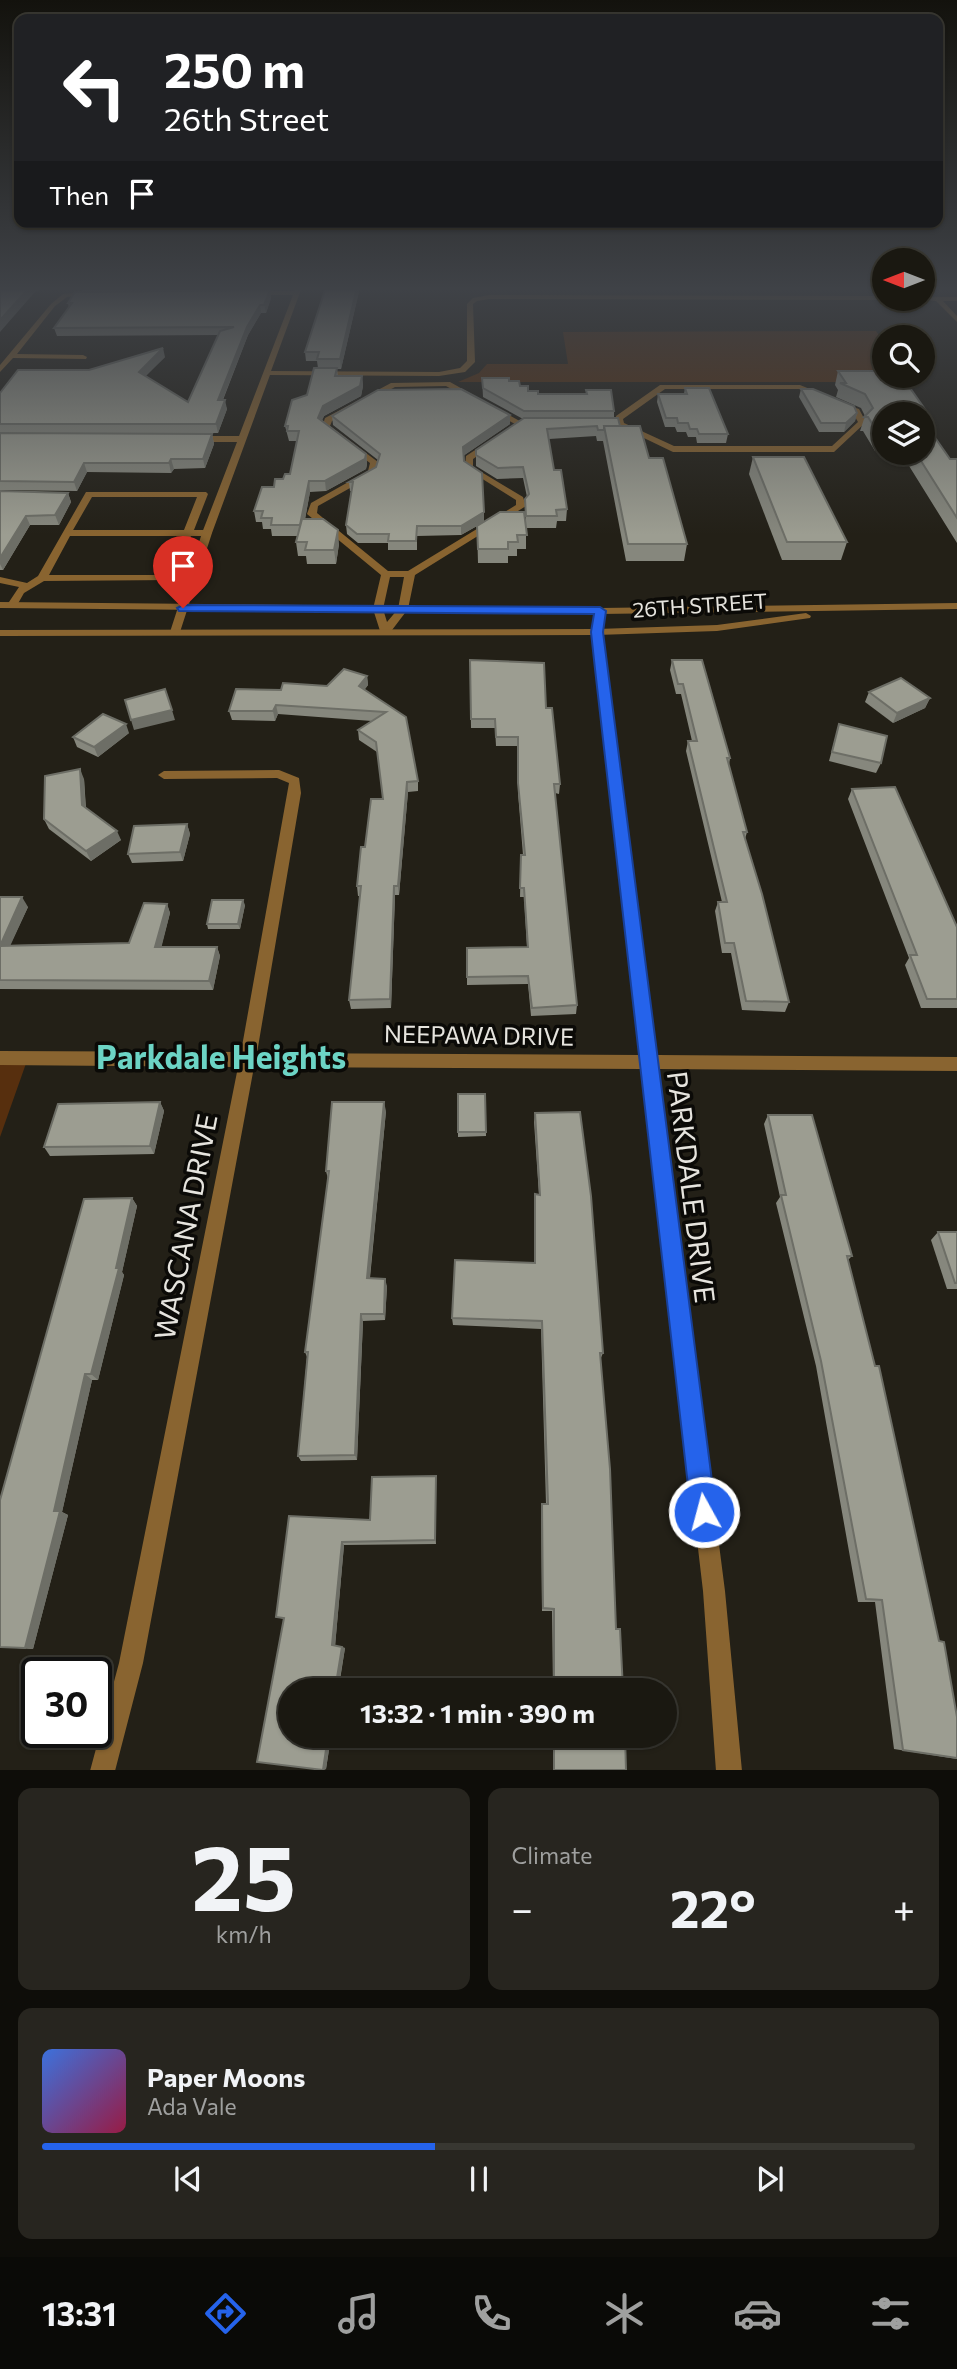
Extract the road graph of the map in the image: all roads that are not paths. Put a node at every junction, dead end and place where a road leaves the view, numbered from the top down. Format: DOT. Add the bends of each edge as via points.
graph roads {
  1 [pos="266,370"];
  2 [pos="457,370"];
  3 [pos="265,373"];
  4 [pos="521,424"];
  5 [pos="533,424"];
  6 [pos="595,424"];
  7 [pos="620,424"];
  8 [pos="188,439"];
  9 [pos="242,439"];
  10 [pos="67,533"];
  11 [pos="188,533"];
  12 [pos="207,533"];
  13 [pos="386,574"];
  14 [pos="410,574"];
  15 [pos="42,578"];
  16 [pos="0,580"];
  17 [pos="28,586"];
  18 [pos="6,605"];
  19 [pos="957,606"];
  20 [pos="183,608"];
  21 [pos="377,609"];
  22 [pos="403,609"];
  23 [pos="856,609"];
  24 [pos="600,611"];
  25 [pos="175,632"];
  26 [pos="385,632"];
  27 [pos="597,632"];
  28 [pos="0,633"];
  29 [pos="164,775"];
  30 [pos="248,1057"];
  31 [pos="0,1058"];
  32 [pos="647,1062"];
  33 [pos="957,1064"];
  34 [pos="102,1770"];
  35 [pos="729,1770"];
  1 -- 3 [label="street"];
  2 -- 3 [label="street" via="439,374"];
  3 -- 9 [label="street"];
  4 -- 5 [label="street"];
  4 -- 13 [label="street" via="447,384 394,385 328,420 326,427 374,462 373,472 314,505 312,514"];
  4 -- 14 [label="street" via="469,458 469,468 520,499 521,506"];
  6 -- 7 [label="street"];
  7 -- 7 [label="street" via="673,449 834,449 862,422 856,411 800,387 663,387 619,418"];
  8 -- 9 [label="street"];
  9 -- 12 [label="street"];
  10 -- 11 [label="street"];
  10 -- 11 [label="street" via="82,497 89,494 203,494"];
  10 -- 15 [label="street"];
  11 -- 12 [label="street"];
  11 -- 15 [label="street" via="170,578"];
  12 -- 20 [label="street"];
  13 -- 14 [label="street"];
  13 -- 21 [label="street"];
  14 -- 22 [label="street"];
  15 -- 17 [label="street"];
  16 -- 17 [label="street"];
  17 -- 18 [label="street"];
  18 -- 20 [label="street, 26TH STREET"];
  19 -- 23 [label="street, 26TH STREET"];
  20 -- 21 [label="street, 26TH STREET"];
  20 -- 25 [label="street"];
  21 -- 22 [label="street, 26TH STREET"];
  21 -- 26 [label="street"];
  22 -- 24 [label="street, 26TH STREET"];
  22 -- 26 [label="street"];
  23 -- 24 [label="street, 26TH STREET"];
  23 -- 27 [label="street, 26TH STREET" via="718,628"];
  24 -- 27 [label="street, PARKDALE DRIVE"];
  25 -- 26 [label="street, 26TH STREET"];
  25 -- 28 [label="street, 26TH STREET"];
  26 -- 27 [label="street, 26TH STREET"];
  27 -- 32 [label="street, PARKDALE DRIVE"];
  29 -- 30 [label="street, WASCANA DRIVE" via="279,774 295,781"];
  30 -- 31 [label="street, NEEPAWA DRIVE"];
  30 -- 32 [label="street, NEEPAWA DRIVE"];
  30 -- 34 [label="street, WASCANA DRIVE" via="131,1663"];
  32 -- 33 [label="street, NEEPAWA DRIVE"];
  32 -- 35 [label="street, PARKDALE DRIVE" via="714,1591"];
}
